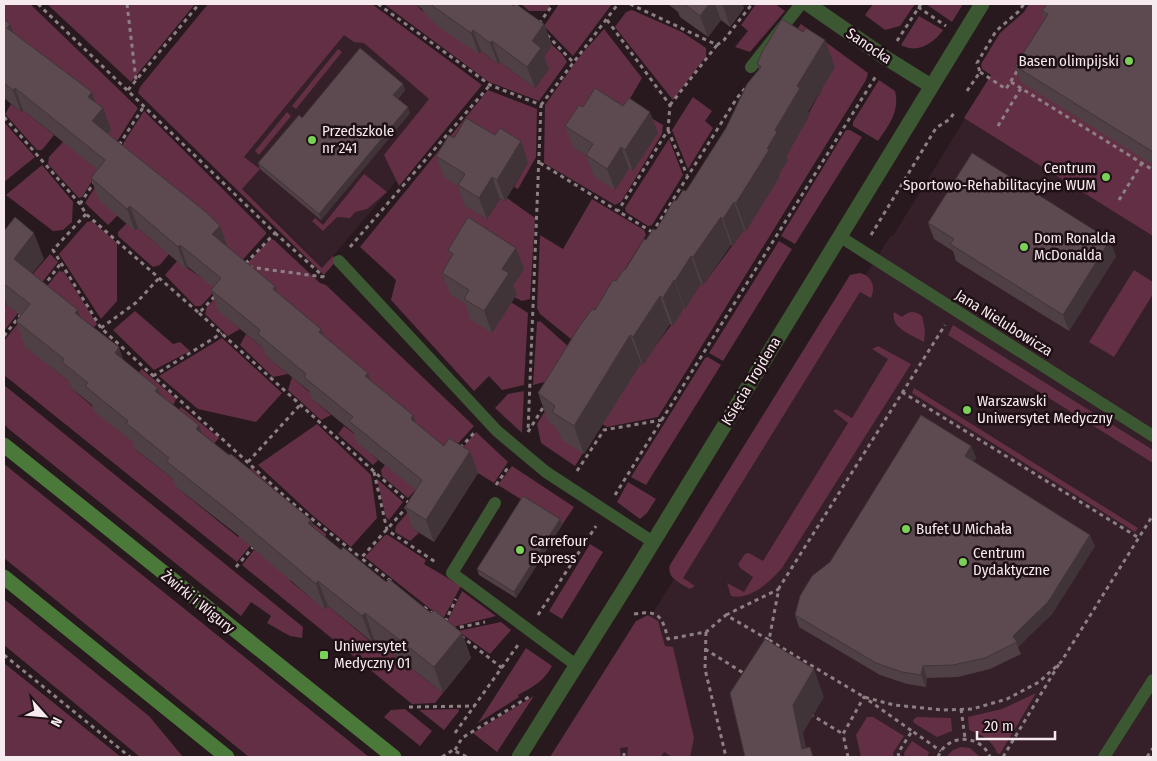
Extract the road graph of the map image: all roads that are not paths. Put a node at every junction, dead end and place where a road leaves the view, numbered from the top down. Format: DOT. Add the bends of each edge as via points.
graph roads {
  1 [pos="801,4"];
  2 [pos="808,4"];
  3 [pos="982,4"];
  4 [pos="752,72"];
  5 [pos="930,86"];
  6 [pos="839,236"];
  7 [pos="339,261"];
  8 [pos="1153,436"];
  9 [pos="4,445"];
  10 [pos="495,502"];
  11 [pos="653,542"];
  12 [pos="4,577"];
  13 [pos="576,665"];
  14 [pos="1153,680"];
  15 [pos="227,757"];
  16 [pos="394,757"];
  17 [pos="519,757"];
  18 [pos="1104,757"];
  1 -- 4 [label="lane"];
  2 -- 5 [label="street, Sanocka"];
  3 -- 5 [label="street, Księcia Trojdena"];
  5 -- 6 [label="street, Księcia Trojdena"];
  6 -- 8 [label="lane, Jana Nielubowicza"];
  6 -- 11 [label="street, Księcia Trojdena"];
  7 -- 11 [label="lane" via="497,431 516,456"];
  9 -- 16 [label="main road, Żwirki i Wigury"];
  10 -- 13 [label="lane" via="452,573"];
  11 -- 13 [label="street, Księcia Trojdena"];
  12 -- 15 [label="main road"];
  13 -- 17 [label="street, Księcia Trojdena"];
  14 -- 18 [label="lane"];
}
